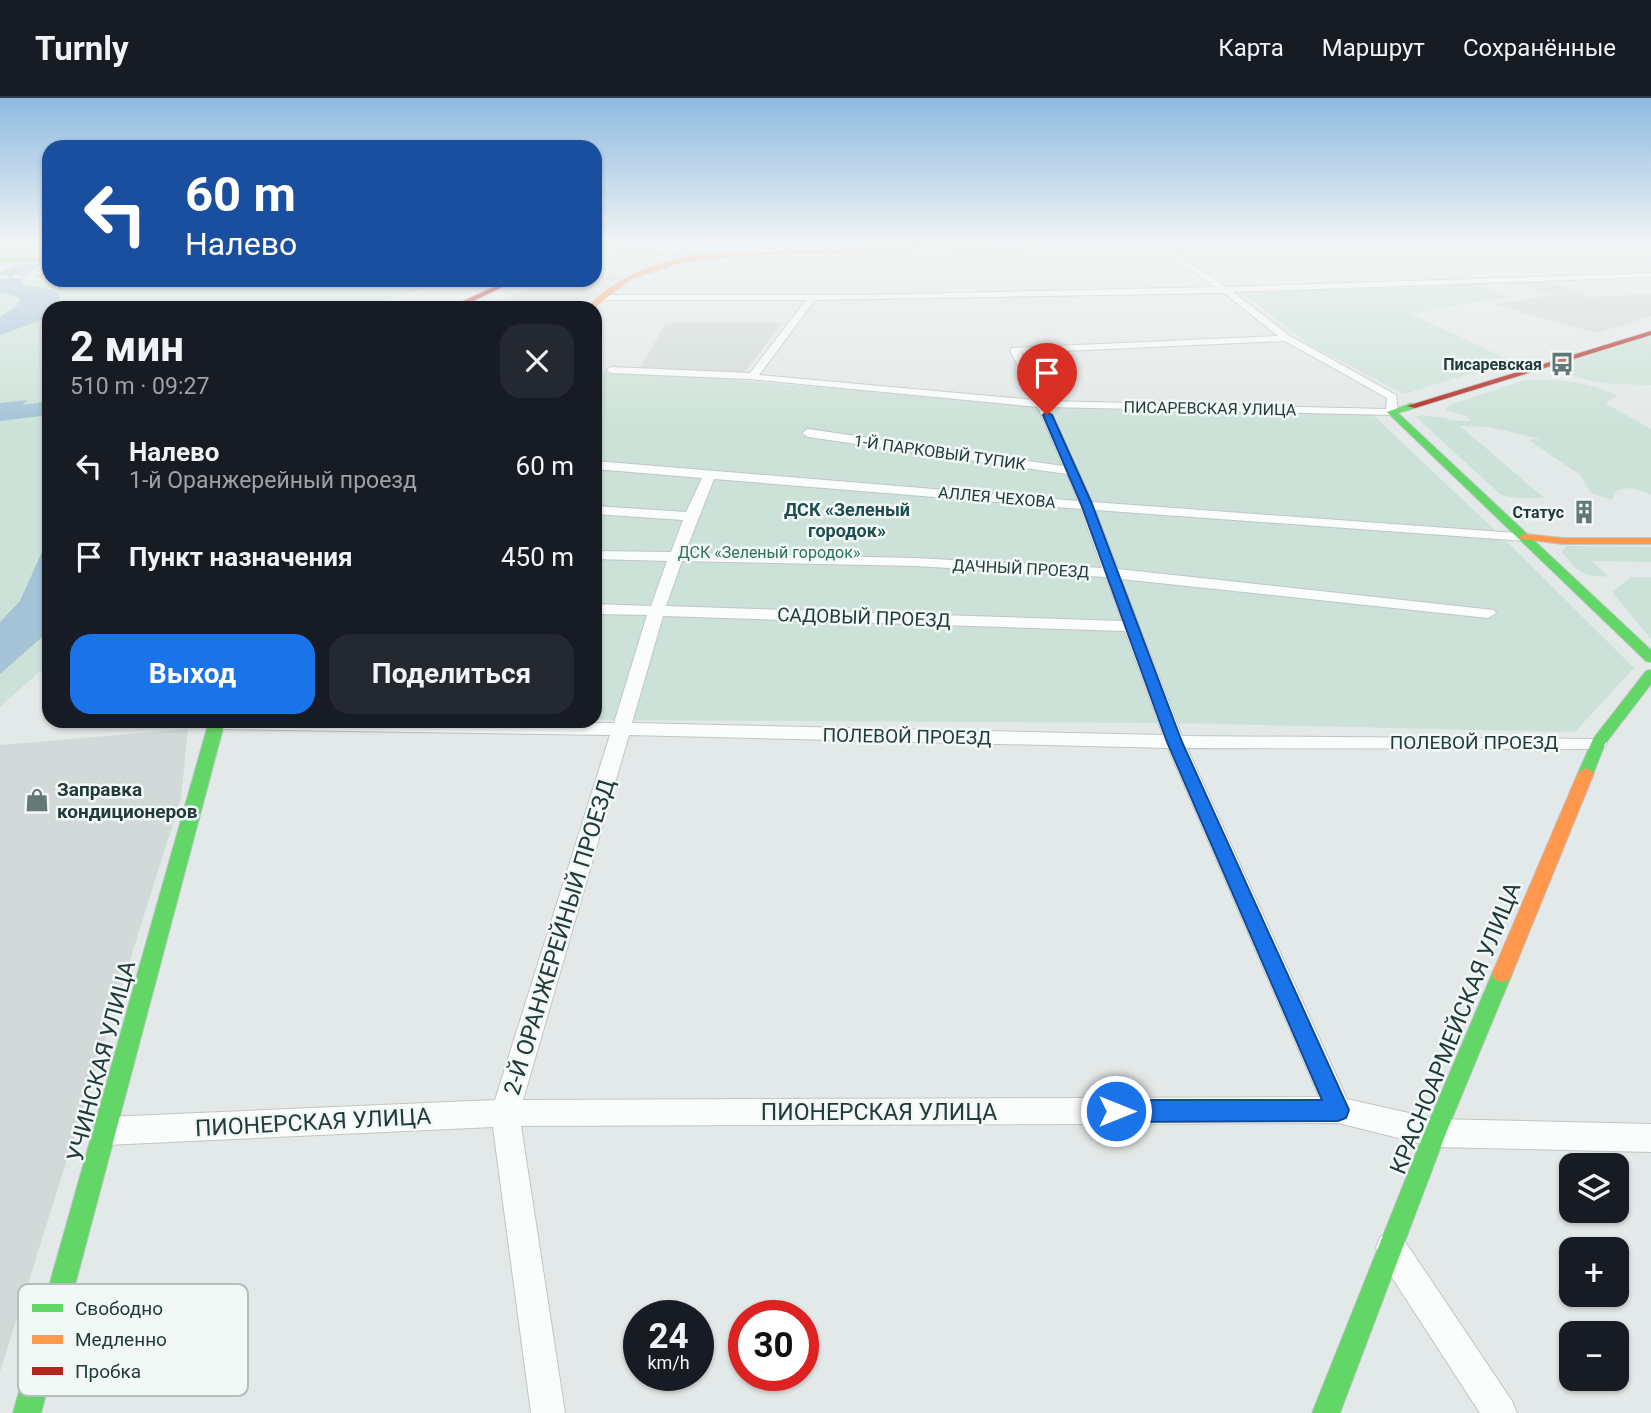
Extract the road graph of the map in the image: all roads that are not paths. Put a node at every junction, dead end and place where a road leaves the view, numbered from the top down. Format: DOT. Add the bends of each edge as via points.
graph roads {
  1 [pos="807,304"];
  2 [pos="1245,304"];
  3 [pos="1651,333"];
  4 [pos="1287,338"];
  5 [pos="611,370"];
  6 [pos="755,378"];
  7 [pos="1042,404"];
  8 [pos="1392,412"];
  9 [pos="808,433"];
  10 [pos="602,466"];
  11 [pos="1072,471"];
  12 [pos="710,474"];
  13 [pos="1086,504"];
  14 [pos="602,510"];
  15 [pos="691,516"];
  16 [pos="1525,537"];
  17 [pos="1651,541"];
  18 [pos="602,555"];
  19 [pos="676,557"];
  20 [pos="1112,573"];
  21 [pos="602,609"];
  22 [pos="657,610"];
  23 [pos="1488,613"];
  24 [pos="1133,626"];
  25 [pos="1651,658"];
  26 [pos="1651,674"];
  27 [pos="215,728"];
  28 [pos="564,728"];
  29 [pos="622,729"];
  30 [pos="1175,742"];
  31 [pos="1598,743"];
  32 [pos="1338,1110"];
  33 [pos="505,1113"];
  34 [pos="106,1131"];
  35 [pos="1435,1133"];
  36 [pos="1651,1138"];
  37 [pos="1391,1248"];
  38 [pos="63,1284"];
  39 [pos="32,1396"];
  40 [pos="27,1413"];
  41 [pos="548,1413"];
  42 [pos="1326,1413"];
  43 [pos="1500,1413"];
  1 -- 6 [label="street"];
  2 -- 4 [label="street"];
  3 -- 8 [label="street, ПИСАРЕВСКАЯ УЛИЦА"];
  4 -- 7 [label="street" via="1015,350"];
  4 -- 8 [label="street" via="1392,397"];
  5 -- 6 [label="street, ПИСАРЕВСКАЯ УЛИЦА"];
  6 -- 7 [label="street, ПИСАРЕВСКАЯ УЛИЦА"];
  7 -- 8 [label="street, ПИСАРЕВСКАЯ УЛИЦА"];
  7 -- 11 [label="street"];
  8 -- 16 [label="street"];
  9 -- 11 [label="street, 1-Й ПАРКОВЫЙ ТУПИК"];
  10 -- 12 [label="street, АЛЛЕЯ ЧЕХОВА"];
  11 -- 13 [label="street"];
  12 -- 13 [label="street, АЛЛЕЯ ЧЕХОВА"];
  12 -- 15 [label="street, 2-Й ОРАНЖЕРЕЙНЫЙ ПРОЕЗД"];
  13 -- 16 [label="street, АЛЛЕЯ ЧЕХОВА"];
  13 -- 20 [label="street"];
  14 -- 15 [label="street"];
  15 -- 19 [label="street, 2-Й ОРАНЖЕРЕЙНЫЙ ПРОЕЗД"];
  16 -- 17 [label="street"];
  16 -- 25 [label="street"];
  18 -- 19 [label="street, ДАЧНЫЙ ПРОЕЗД"];
  19 -- 20 [label="street, ДАЧНЫЙ ПРОЕЗД" via="915,562"];
  19 -- 22 [label="street, 2-Й ОРАНЖЕРЕЙНЫЙ ПРОЕЗД"];
  20 -- 23 [label="street, ДАЧНЫЙ ПРОЕЗД"];
  20 -- 24 [label="street"];
  21 -- 22 [label="street, САДОВЫЙ ПРОЕЗД"];
  22 -- 24 [label="street, САДОВЫЙ ПРОЕЗД"];
  22 -- 29 [label="street, 2-Й ОРАНЖЕРЕЙНЫЙ ПРОЕЗД"];
  24 -- 30 [label="street"];
  26 -- 31 [label="street, КРАСНОАРМЕЙСКАЯ УЛИЦА"];
  27 -- 34 [label="street, УЧИНСКАЯ УЛИЦА"];
  28 -- 29 [label="street, ПОЛЕВОЙ ПРОЕЗД"];
  29 -- 30 [label="street, ПОЛЕВОЙ ПРОЕЗД"];
  29 -- 33 [label="street, 2-Й ОРАНЖЕРЕЙНЫЙ ПРОЕЗД"];
  30 -- 31 [label="street, ПОЛЕВОЙ ПРОЕЗД"];
  30 -- 32 [label="street"];
  31 -- 35 [label="street, КРАСНОАРМЕЙСКАЯ УЛИЦА"];
  32 -- 33 [label="street, ПИОНЕРСКАЯ УЛИЦА"];
  32 -- 35 [label="street, ПИОНЕРСКАЯ УЛИЦА"];
  33 -- 34 [label="street, ПИОНЕРСКАЯ УЛИЦА"];
  33 -- 41 [label="street, 2-Й ОРАНЖЕРЕЙНЫЙ ПРОЕЗД"];
  34 -- 38 [label="street, УЧИНСКАЯ УЛИЦА"];
  35 -- 36 [label="street, ПИОНЕРСКАЯ УЛИЦА"];
  35 -- 37 [label="street, КРАСНОАРМЕЙСКАЯ УЛИЦА"];
  37 -- 42 [label="street, КРАСНОАРМЕЙСКАЯ УЛИЦА"];
  37 -- 43 [label="street"];
  39 -- 40 [label="street, УЧИНСКАЯ УЛИЦА"];
}
